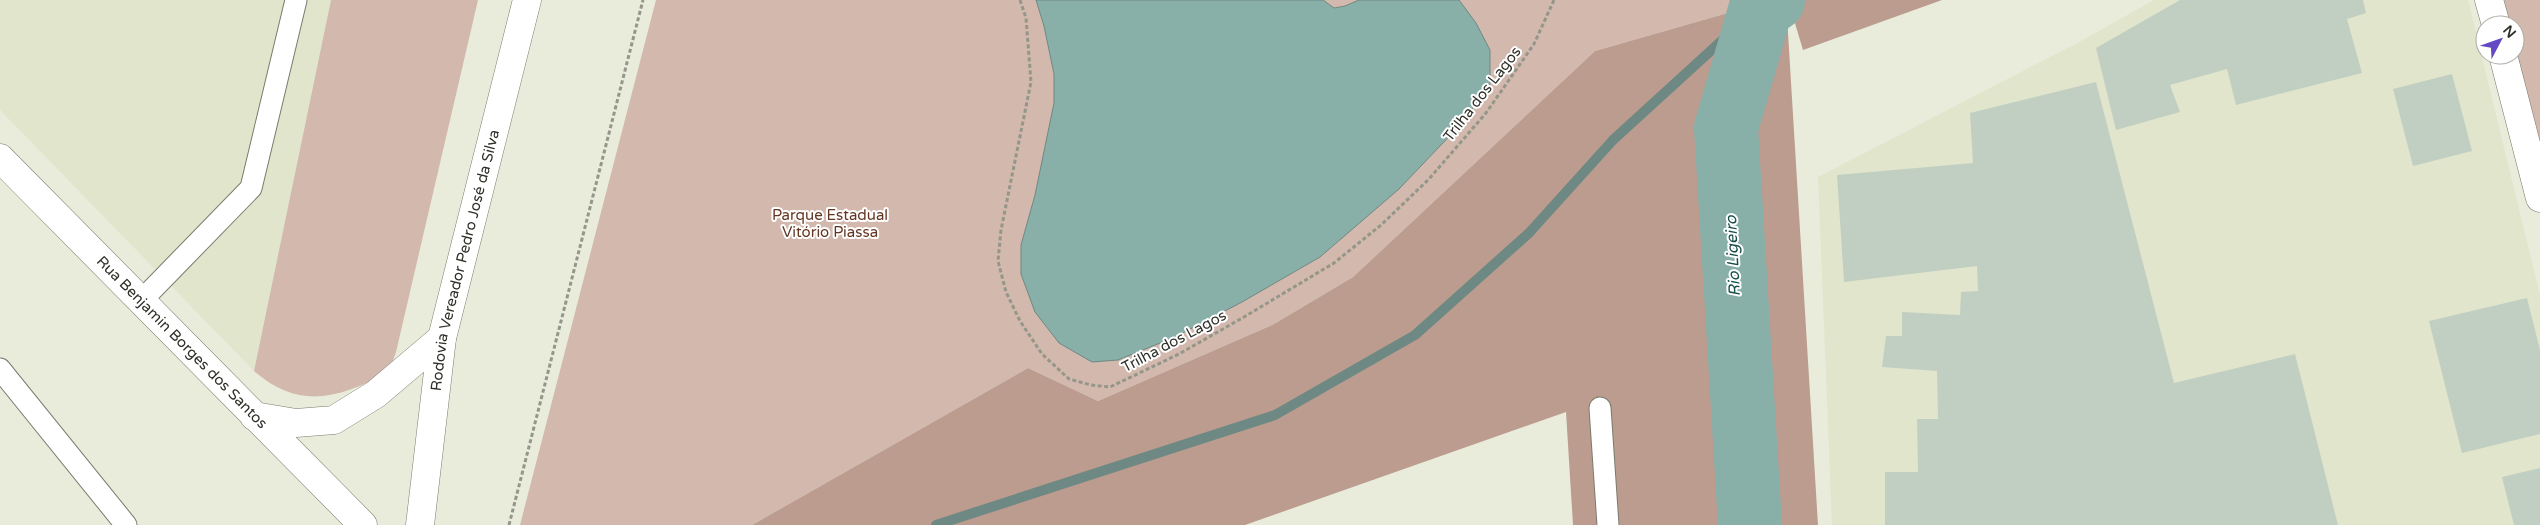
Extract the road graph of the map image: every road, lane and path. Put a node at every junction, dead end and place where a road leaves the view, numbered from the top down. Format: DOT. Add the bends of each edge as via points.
graph roads {
  1 [pos="296,0"];
  2 [pos="527,0"];
  3 [pos="643,0"];
  4 [pos="1020,0"];
  5 [pos="1554,0"];
  6 [pos="2489,0"];
  7 [pos="2493,15"];
  8 [pos="2506,65"];
  9 [pos="0,158"];
  10 [pos="2540,198"];
  11 [pos="141,301"];
  12 [pos="442,338"];
  13 [pos="0,369"];
  14 [pos="1600,408"];
  15 [pos="254,416"];
  16 [pos="126,525"];
  17 [pos="363,525"];
  18 [pos="420,525"];
  19 [pos="509,525"];
  20 [pos="1608,525"];
  1 -- 11 [label="lane" via="251,188"];
  2 -- 12 [label="main road, Rodovia Vereador Pedro José da Silva"];
  3 -- 19 [label="path"];
  4 -- 5 [label="path, Trilha dos Lagos" via="1026,18 1031,82 1001,230 998,261 1006,292 1042,354 1069,379 1110,387 1179,354 1244,317 1334,263 1381,225 1428,179 1486,113 1534,44"];
  6 -- 7 [label="main road"];
  8 -- 10 [label="main road"];
  9 -- 11 [label="main road, Rua Benjamin Borges dos Santos"];
  11 -- 15 [label="main road, Rua Benjamin Borges dos Santos"];
  12 -- 15 [label="main road" via="376,394 334,420 296,423"];
  12 -- 18 [label="main road, Rodovia Vereador Pedro José da Silva"];
  13 -- 16 [label="lane"];
  14 -- 20 [label="lane"];
  15 -- 17 [label="main road, Rua Benjamin Borges dos Santos"];
}
